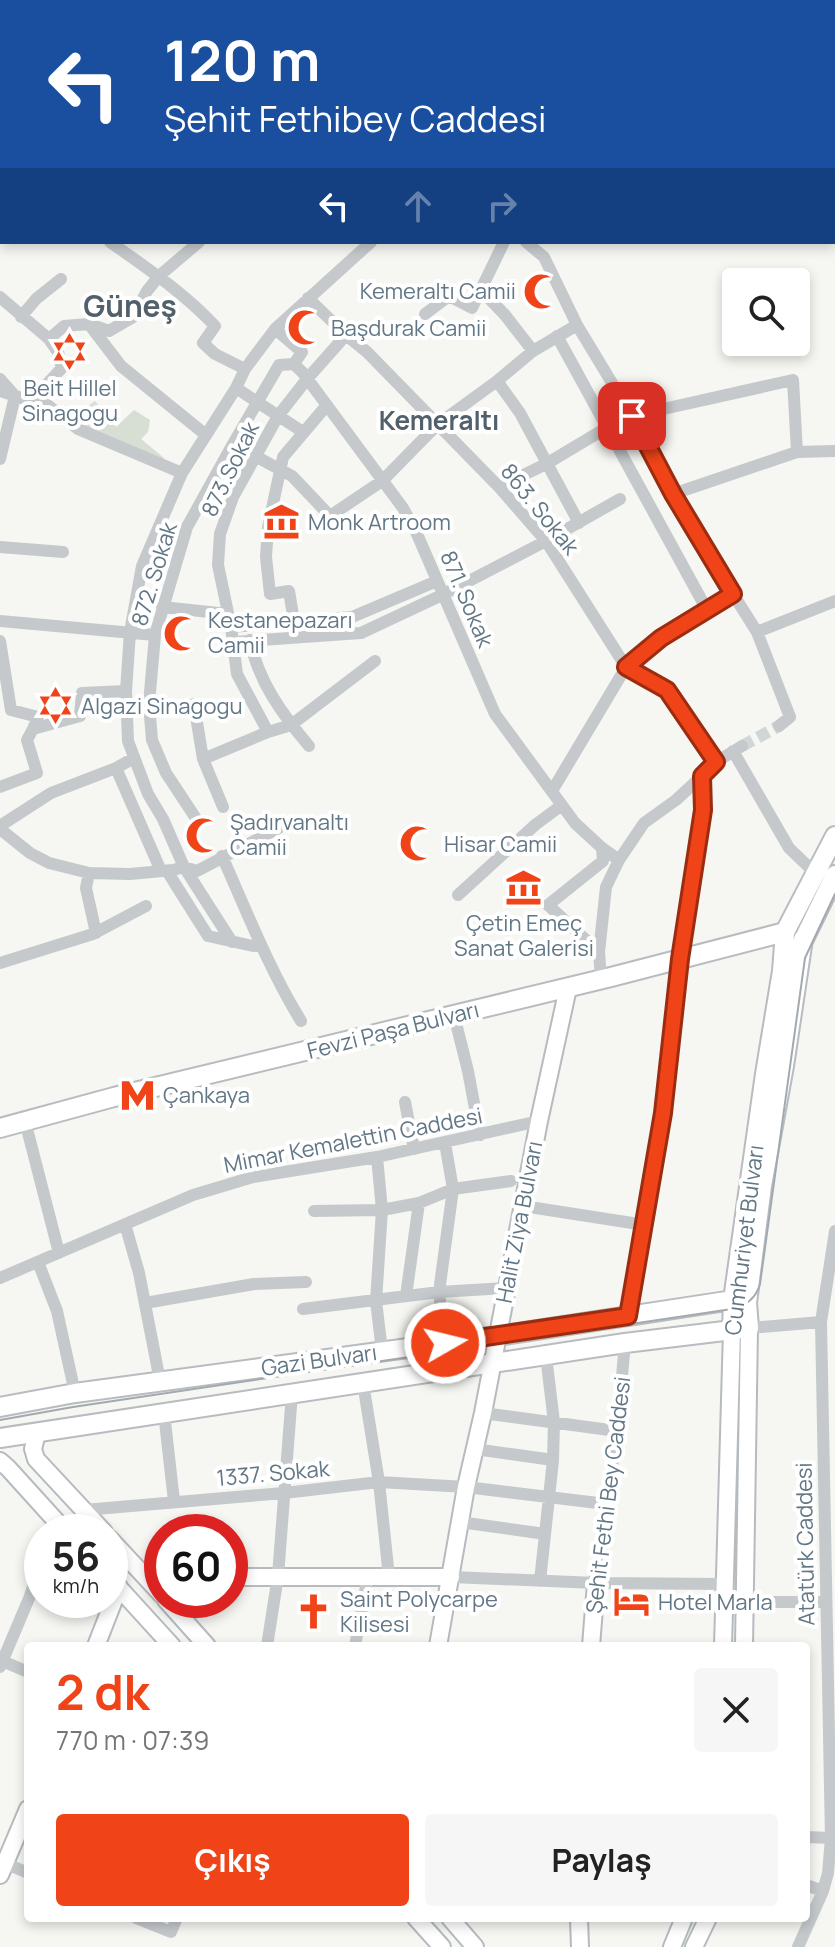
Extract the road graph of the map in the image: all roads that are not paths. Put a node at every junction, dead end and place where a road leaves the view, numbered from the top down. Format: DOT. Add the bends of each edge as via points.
graph roads {
  1 [pos="113,244"];
  2 [pos="197,244"];
  3 [pos="369,244"];
  4 [pos="503,244"];
  5 [pos="528,244"];
  6 [pos="159,276"];
  7 [pos="61,279"];
  8 [pos="480,289"];
  9 [pos="0,297"];
  10 [pos="308,298"];
  11 [pos="425,314"];
  12 [pos="21,317"];
  13 [pos="89,324"];
  14 [pos="577,325"];
  15 [pos="275,329"];
  16 [pos="346,335"];
  17 [pos="557,336"];
  18 [pos="49,339"];
  19 [pos="533,351"];
  20 [pos="294,364"];
  21 [pos="245,369"];
  22 [pos="0,379"];
  23 [pos="307,379"];
  24 [pos="497,381"];
  25 [pos="236,388"];
  26 [pos="0,391"];
  27 [pos="15,396"];
  28 [pos="36,396"];
  29 [pos="257,402"];
  30 [pos="327,405"];
  31 [pos="278,416"];
  32 [pos="632,416"];
  33 [pos="438,424"];
  34 [pos="608,427"];
  35 [pos="4,430"];
  36 [pos="303,432"];
  37 [pos="206,435"];
  38 [pos="233,444"];
  39 [pos="835,451"];
  40 [pos="797,452"];
  41 [pos="256,457"];
  42 [pos="0,459"];
  43 [pos="546,464"];
  44 [pos="281,469"];
  45 [pos="182,473"];
  46 [pos="382,481"];
  47 [pos="499,487"];
  48 [pos="673,494"];
  49 [pos="620,499"];
  50 [pos="579,523"];
  51 [pos="546,541"];
  52 [pos="0,547"];
  53 [pos="63,552"];
  54 [pos="437,581"];
  55 [pos="733,594"];
  56 [pos="442,595"];
  57 [pos="835,601"];
  58 [pos="162,607"];
  59 [pos="707,610"];
  60 [pos="0,621"];
  61 [pos="294,621"];
  62 [pos="231,627"];
  63 [pos="130,632"];
  64 [pos="757,632"];
  65 [pos="155,635"];
  66 [pos="250,640"];
  67 [pos="0,641"];
  68 [pos="234,642"];
  69 [pos="375,661"];
  70 [pos="626,667"];
  71 [pos="126,691"];
  72 [pos="194,704"];
  73 [pos="291,725"];
  74 [pos="779,726"];
  75 [pos="33,729"];
  76 [pos="268,732"];
  77 [pos="309,746"];
  78 [pos="134,758"];
  79 [pos="203,759"];
  80 [pos="716,762"];
  81 [pos="116,768"];
  82 [pos="702,776"];
  83 [pos="0,787"];
  84 [pos="552,791"];
  85 [pos="676,800"];
  86 [pos="562,805"];
  87 [pos="223,807"];
  88 [pos="703,810"];
  89 [pos="197,820"];
  90 [pos="292,821"];
  91 [pos="0,827"];
  92 [pos="835,836"];
  93 [pos="602,848"];
  94 [pos="222,856"];
  95 [pos="835,857"];
  96 [pos="619,860"];
  97 [pos="184,867"];
  98 [pos="164,871"];
  99 [pos="89,873"];
  100 [pos="815,873"];
  101 [pos="835,875"];
  102 [pos="458,895"];
  103 [pos="146,906"];
  104 [pos="785,932"];
  105 [pos="96,933"];
  106 [pos="232,942"];
  107 [pos="261,945"];
  108 [pos="599,952"];
  109 [pos="680,959"];
  110 [pos="0,963"];
  111 [pos="782,971"];
  112 [pos="601,979"];
  113 [pos="568,988"];
  114 [pos="454,1015"];
  115 [pos="301,1021"];
  116 [pos="405,1102"];
  117 [pos="25,1121"];
  118 [pos="539,1121"];
  119 [pos="0,1128"];
  120 [pos="480,1135"];
  121 [pos="445,1143"];
  122 [pos="414,1149"];
  123 [pos="377,1157"];
  124 [pos="511,1181"];
  125 [pos="453,1189"];
  126 [pos="419,1203"];
  127 [pos="523,1206"];
  128 [pos="382,1210"];
  129 [pos="314,1211"];
  130 [pos="125,1224"];
  131 [pos="645,1225"];
  132 [pos="835,1231"];
  133 [pos="59,1253"];
  134 [pos="38,1262"];
  135 [pos="0,1278"];
  136 [pos="749,1280"];
  137 [pos="306,1282"];
  138 [pos="506,1288"];
  139 [pos="439,1292"];
  140 [pos="406,1296"];
  141 [pos="733,1300"];
  142 [pos="376,1301"];
  143 [pos="145,1303"];
  144 [pos="303,1309"];
  145 [pos="628,1316"];
  146 [pos="821,1322"];
  147 [pos="740,1329"];
  148 [pos="497,1336"];
  149 [pos="445,1343"];
  150 [pos="625,1343"];
  151 [pos="382,1351"];
  152 [pos="546,1356"];
  153 [pos="492,1364"];
  154 [pos="160,1381"];
  155 [pos="363,1383"];
  156 [pos="75,1393"];
  157 [pos="292,1393"];
  158 [pos="0,1407"];
  159 [pos="164,1413"];
  160 [pos="483,1413"];
  161 [pos="554,1422"];
  162 [pos="617,1431"];
  163 [pos="37,1433"];
  164 [pos="0,1438"];
  165 [pos="475,1449"];
  166 [pos="553,1460"];
  167 [pos="0,1461"];
  168 [pos="379,1482"];
  169 [pos="466,1487"];
  170 [pos="284,1493"];
  171 [pos="550,1498"];
  172 [pos="174,1501"];
  173 [pos="606,1504"];
  174 [pos="84,1510"];
  175 [pos="46,1514"];
  176 [pos="88,1514"];
  177 [pos="460,1522"];
  178 [pos="545,1534"];
  179 [pos="128,1556"];
  180 [pos="144,1572"];
  181 [pos="278,1576"];
  182 [pos="368,1576"];
  183 [pos="248,1577"];
  184 [pos="389,1577"];
  185 [pos="451,1577"];
  186 [pos="540,1581"];
  187 [pos="596,1583"];
  188 [pos="726,1584"];
  189 [pos="128,1598"];
  190 [pos="746,1602"];
  191 [pos="826,1602"];
  192 [pos="24,1610"];
  193 [pos="104,1618"];
  194 [pos="182,1618"];
  195 [pos="97,1642"];
  196 [pos="168,1642"];
  197 [pos="203,1642"];
  198 [pos="268,1642"];
  199 [pos="356,1642"];
  200 [pos="439,1642"];
  201 [pos="591,1642"];
  202 [pos="723,1642"];
  203 [pos="744,1642"];
  204 [pos="1,1663"];
  205 [pos="24,1671"];
  206 [pos="24,1818"];
  207 [pos="810,1837"];
  208 [pos="831,1838"];
  209 [pos="2,1866"];
  210 [pos="24,1872"];
  211 [pos="810,1886"];
  212 [pos="823,1891"];
  213 [pos="810,1920"];
  214 [pos="146,1922"];
  215 [pos="175,1922"];
  216 [pos="420,1922"];
  217 [pos="453,1922"];
  218 [pos="579,1922"];
  219 [pos="682,1922"];
  220 [pos="706,1922"];
  221 [pos="809,1922"];
  222 [pos="442,1947"];
  223 [pos="475,1947"];
  224 [pos="580,1947"];
  225 [pos="672,1947"];
  226 [pos="694,1947"];
  227 [pos="798,1947"];
  1 -- 6 [label="street"];
  2 -- 6 [label="street"];
  3 -- 10 [label="street"];
  4 -- 8 [label="street"];
  5 -- 14 [label="street" via="544,257"];
  6 -- 13 [label="street" via="133,317 109,331"];
  6 -- 21 [label="street" via="215,326 203,343"];
  7 -- 12 [label="street"];
  8 -- 11 [label="street" via="472,308 449,296"];
  8 -- 19 [label="street"];
  9 -- 12 [label="street"];
  10 -- 15 [label="street"];
  10 -- 16 [label="street, 863. Sokak"];
  12 -- 18 [label="street"];
  13 -- 18 [label="street" via="64,326"];
  13 -- 37 [label="street" via="121,366"];
  14 -- 17 [label="street"];
  14 -- 32 [label="street"];
  15 -- 20 [label="street, 871. Sokak" via="302,352"];
  15 -- 21 [label="street"];
  16 -- 23 [label="street, 873.Sokak"];
  16 -- 33 [label="street, 863. Sokak"];
  17 -- 19 [label="street"];
  17 -- 34 [label="street"];
  18 -- 28 [label="street" via="62,368"];
  19 -- 24 [label="street"];
  20 -- 23 [label="street, 871. Sokak"];
  20 -- 29 [label="street, 872. Sokak" via="279,365"];
  21 -- 25 [label="street"];
  22 -- 27 [label="street"];
  23 -- 30 [label="street, 871. Sokak"];
  23 -- 31 [label="street, 873.Sokak"];
  24 -- 33 [label="street"];
  24 -- 43 [label="street"];
  25 -- 29 [label="street"];
  25 -- 37 [label="street"];
  26 -- 27 [label="street"];
  27 -- 28 [label="street" via="31,401"];
  27 -- 35 [label="street"];
  28 -- 45 [label="street" via="78,429"];
  29 -- 31 [label="street"];
  29 -- 38 [label="street, 872. Sokak"];
  30 -- 36 [label="street"];
  30 -- 46 [label="street, 871. Sokak"];
  31 -- 36 [label="street"];
  31 -- 41 [label="street, 873.Sokak"];
  32 -- 34 [label="street"];
  32 -- 40 [label="street" via="793,380"];
  32 -- 48 [label="street"];
  33 -- 46 [label="street"];
  33 -- 47 [label="street, 863. Sokak"];
  34 -- 43 [label="street"];
  34 -- 59 [label="street"];
  35 -- 42 [label="street"];
  36 -- 44 [label="street" via="283,457"];
  37 -- 45 [label="street"];
  38 -- 41 [label="street"];
  38 -- 58 [label="street, 872. Sokak" via="187,527"];
  39 -- 40 [label="street"];
  40 -- 48 [label="street"];
  41 -- 44 [label="street"];
  41 -- 62 [label="street, 873.Sokak" via="220,534 218,565"];
  43 -- 47 [label="street"];
  43 -- 50 [label="street"];
  44 -- 46 [label="street" via="330,516"];
  44 -- 61 [label="street" via="268,527 268,586 270,594 289,591"];
  45 -- 63 [label="street" via="142,566"];
  46 -- 54 [label="street, 871. Sokak" via="403,508"];
  47 -- 51 [label="street, 863. Sokak"];
  48 -- 55 [label="street"];
  49 -- 50 [label="street"];
  50 -- 51 [label="street"];
  51 -- 56 [label="street"];
  51 -- 70 [label="street, 863. Sokak"];
  52 -- 53 [label="street"];
  54 -- 56 [label="street, 871. Sokak"];
  54 -- 61 [label="street" via="352,617"];
  55 -- 59 [label="street"];
  55 -- 64 [label="street"];
  56 -- 66 [label="street" via="361,633"];
  56 -- 84 [label="street, 871. Sokak" via="495,714"];
  57 -- 64 [label="street"];
  58 -- 62 [label="street" via="228,614"];
  58 -- 65 [label="street, 872. Sokak"];
  59 -- 70 [label="street"];
  60 -- 63 [label="street"];
  61 -- 62 [label="street"];
  62 -- 68 [label="street, 873.Sokak"];
  63 -- 65 [label="street"];
  63 -- 71 [label="street"];
  64 -- 74 [label="street" via="790,717"];
  65 -- 89 [label="street, 872. Sokak" via="149,704 152,740"];
  66 -- 68 [label="street"];
  66 -- 73 [label="street" via="254,661"];
  67 -- 75 [label="street" via="11,710 38,717"];
  68 -- 76 [label="street, 873.Sokak" via="237,674"];
  69 -- 73 [label="street"];
  70 -- 80 [label="street, 863. Sokak" via="667,690"];
  70 -- 84 [label="street"];
  71 -- 75 [label="street" via="82,693 80,716"];
  71 -- 78 [label="street"];
  72 -- 79 [label="street"];
  73 -- 76 [label="street"];
  73 -- 77 [label="street"];
  75 -- 83 [label="street" via="27,740 37,773"];
  76 -- 79 [label="street"];
  78 -- 81 [label="street"];
  78 -- 97 [label="street"];
  79 -- 87 [label="street"];
  80 -- 82 [label="street"];
  80 -- 100 [label="street" via="737,749 789,848"];
  81 -- 91 [label="street" via="51,793"];
  81 -- 98 [label="street"];
  82 -- 85 [label="street"];
  82 -- 88 [label="street"];
  84 -- 86 [label="street, 871. Sokak"];
  85 -- 88 [label="street" via="688,799"];
  85 -- 96 [label="street" via="644,823"];
  86 -- 93 [label="street, 871. Sokak"];
  86 -- 102 [label="street"];
  88 -- 109 [label="street"];
  90 -- 94 [label="street"];
  91 -- 99 [label="street" via="49,863"];
  92 -- 100 [label="main road"];
  93 -- 96 [label="street, 871. Sokak"];
  93 -- 108 [label="street" via="603,861 548,905"];
  94 -- 97 [label="street" via="197,871"];
  94 -- 107 [label="street"];
  95 -- 111 [label="main road"];
  96 -- 108 [label="street" via="606,887"];
  97 -- 98 [label="street"];
  97 -- 106 [label="street"];
  98 -- 99 [label="street"];
  98 -- 106 [label="street" via="208,936"];
  99 -- 105 [label="street" via="86,888"];
  100 -- 104 [label="main road"];
  101 -- 136 [label="main road, Cumhuriyet Bulvarı" via="803,939"];
  103 -- 105 [label="street"];
  104 -- 109 [label="main road, Fevzi Paşa Bulvarı"];
  104 -- 111 [label="main road, Cumhuriyet Bulvarı"];
  105 -- 110 [label="street"];
  106 -- 107 [label="street"];
  107 -- 115 [label="street"];
  108 -- 112 [label="street"];
  109 -- 112 [label="main road, Fevzi Paşa Bulvarı"];
  109 -- 131 [label="street"];
  111 -- 141 [label="main road, Cumhuriyet Bulvarı"];
  112 -- 113 [label="main road, Fevzi Paşa Bulvarı"];
  113 -- 114 [label="main road, Fevzi Paşa Bulvarı"];
  113 -- 118 [label="street, Halit Ziya Bulvarı"];
  114 -- 117 [label="main road, Fevzi Paşa Bulvarı"];
  114 -- 120 [label="street"];
  116 -- 122 [label="street"];
  117 -- 119 [label="main road, Fevzi Paşa Bulvarı"];
  117 -- 133 [label="street"];
  118 -- 120 [label="street, Mimar Kemalettin Caddesi"];
  118 -- 127 [label="street, Halit Ziya Bulvarı"];
  120 -- 121 [label="street, Mimar Kemalettin Caddesi"];
  121 -- 122 [label="street, Mimar Kemalettin Caddesi"];
  121 -- 125 [label="street"];
  122 -- 123 [label="street, Mimar Kemalettin Caddesi"];
  123 -- 128 [label="street"];
  123 -- 130 [label="street, Mimar Kemalettin Caddesi" via="253,1177"];
  124 -- 125 [label="street"];
  125 -- 126 [label="street"];
  125 -- 139 [label="street"];
  126 -- 128 [label="street"];
  126 -- 140 [label="street"];
  127 -- 131 [label="street"];
  127 -- 138 [label="street, Halit Ziya Bulvarı"];
  128 -- 129 [label="street"];
  128 -- 142 [label="street"];
  130 -- 133 [label="street, Mimar Kemalettin Caddesi"];
  130 -- 143 [label="street"];
  131 -- 145 [label="street"];
  132 -- 146 [label="street, Atatürk Caddesi"];
  133 -- 134 [label="street, Mimar Kemalettin Caddesi"];
  134 -- 135 [label="street, Mimar Kemalettin Caddesi"];
  134 -- 156 [label="street" via="57,1311"];
  136 -- 141 [label="main road"];
  136 -- 147 [label="main road, Cumhuriyet Bulvarı"];
  137 -- 143 [label="street" via="254,1284"];
  138 -- 139 [label="street"];
  138 -- 148 [label="street, Halit Ziya Bulvarı"];
  139 -- 140 [label="street"];
  139 -- 149 [label="street"];
  140 -- 142 [label="street"];
  141 -- 145 [label="main road, Gazi Bulvarı"];
  141 -- 147 [label="main road, Cumhuriyet Bulvarı"];
  142 -- 144 [label="street"];
  142 -- 151 [label="street"];
  143 -- 154 [label="street"];
  145 -- 148 [label="main road, Gazi Bulvarı"];
  146 -- 147 [label="street, Gazi Bulvarı"];
  146 -- 191 [label="street, Atatürk Caddesi"];
  147 -- 150 [label="main road, Gazi Bulvarı"];
  147 -- 188 [label="street, Cumhuriyet Bulvarı"];
  147 -- 190 [label="street, Cumhuriyet Bulvarı"];
  148 -- 149 [label="main road, Gazi Bulvarı"];
  148 -- 153 [label="street, Halit Ziya Bulvarı"];
  149 -- 151 [label="main road, Gazi Bulvarı"];
  150 -- 152 [label="main road, Gazi Bulvarı"];
  150 -- 162 [label="street, Şehit Fethi Bey Caddesi"];
  151 -- 154 [label="main road, Gazi Bulvarı"];
  152 -- 153 [label="main road, Gazi Bulvarı"];
  152 -- 161 [label="street"];
  153 -- 155 [label="main road, Gazi Bulvarı"];
  153 -- 160 [label="street, Halit Ziya Bulvarı"];
  154 -- 156 [label="main road, Gazi Bulvarı"];
  155 -- 157 [label="main road, Gazi Bulvarı"];
  155 -- 168 [label="street"];
  156 -- 158 [label="main road, Gazi Bulvarı"];
  157 -- 159 [label="main road, Gazi Bulvarı"];
  157 -- 170 [label="street"];
  159 -- 163 [label="main road, Gazi Bulvarı"];
  159 -- 172 [label="street"];
  160 -- 161 [label="street"];
  160 -- 165 [label="street, Halit Ziya Bulvarı"];
  161 -- 162 [label="street"];
  161 -- 166 [label="street"];
  162 -- 173 [label="street, Şehit Fethi Bey Caddesi"];
  163 -- 164 [label="main road, Gazi Bulvarı"];
  163 -- 174 [label="street" via="36,1459"];
  165 -- 166 [label="street"];
  165 -- 169 [label="street, Halit Ziya Bulvarı"];
  166 -- 171 [label="street"];
  167 -- 175 [label="street"];
  168 -- 169 [label="street, 1337. Sokak"];
  168 -- 170 [label="street, 1337. Sokak"];
  168 -- 184 [label="street"];
  169 -- 171 [label="street, 1337. Sokak"];
  169 -- 177 [label="street, Halit Ziya Bulvarı"];
  170 -- 172 [label="street, 1337. Sokak"];
  170 -- 181 [label="street"];
  171 -- 173 [label="street, 1337. Sokak"];
  171 -- 178 [label="street"];
  172 -- 174 [label="street, 1337. Sokak"];
  173 -- 187 [label="street, Şehit Fethi Bey Caddesi"];
  174 -- 176 [label="street"];
  177 -- 178 [label="street"];
  177 -- 185 [label="street, Halit Ziya Bulvarı"];
  178 -- 186 [label="street"];
  179 -- 180 [label="street"];
  181 -- 182 [label="street"];
  181 -- 183 [label="street"];
  181 -- 198 [label="street"];
  182 -- 184 [label="street"];
  182 -- 199 [label="street"];
  184 -- 185 [label="street"];
  185 -- 186 [label="street"];
  185 -- 200 [label="street, Halit Ziya Bulvarı"];
  186 -- 187 [label="street"];
  187 -- 188 [label="street"];
  187 -- 201 [label="street, Şehit Fethi Bey Caddesi"];
  188 -- 202 [label="street, Cumhuriyet Bulvarı"];
  189 -- 196 [label="street"];
  190 -- 191 [label="street"];
  190 -- 203 [label="street, Cumhuriyet Bulvarı"];
  191 -- 208 [label="street, Atatürk Caddesi"];
  192 -- 204 [label="street"];
  193 -- 195 [label="street"];
  194 -- 197 [label="street"];
  204 -- 205 [label="street"];
  206 -- 209 [label="street"];
  207 -- 208 [label="street"];
  208 -- 212 [label="street, Atatürk Caddesi"];
  209 -- 210 [label="street"];
  211 -- 212 [label="street"];
  212 -- 213 [label="street, Atatürk Caddesi"];
  214 -- 215 [label="street" via="171,1932"];
  216 -- 222 [label="street"];
  217 -- 223 [label="street"];
  218 -- 224 [label="street"];
  219 -- 225 [label="street"];
  220 -- 226 [label="street"];
  221 -- 227 [label="street, Atatürk Caddesi"];
}
